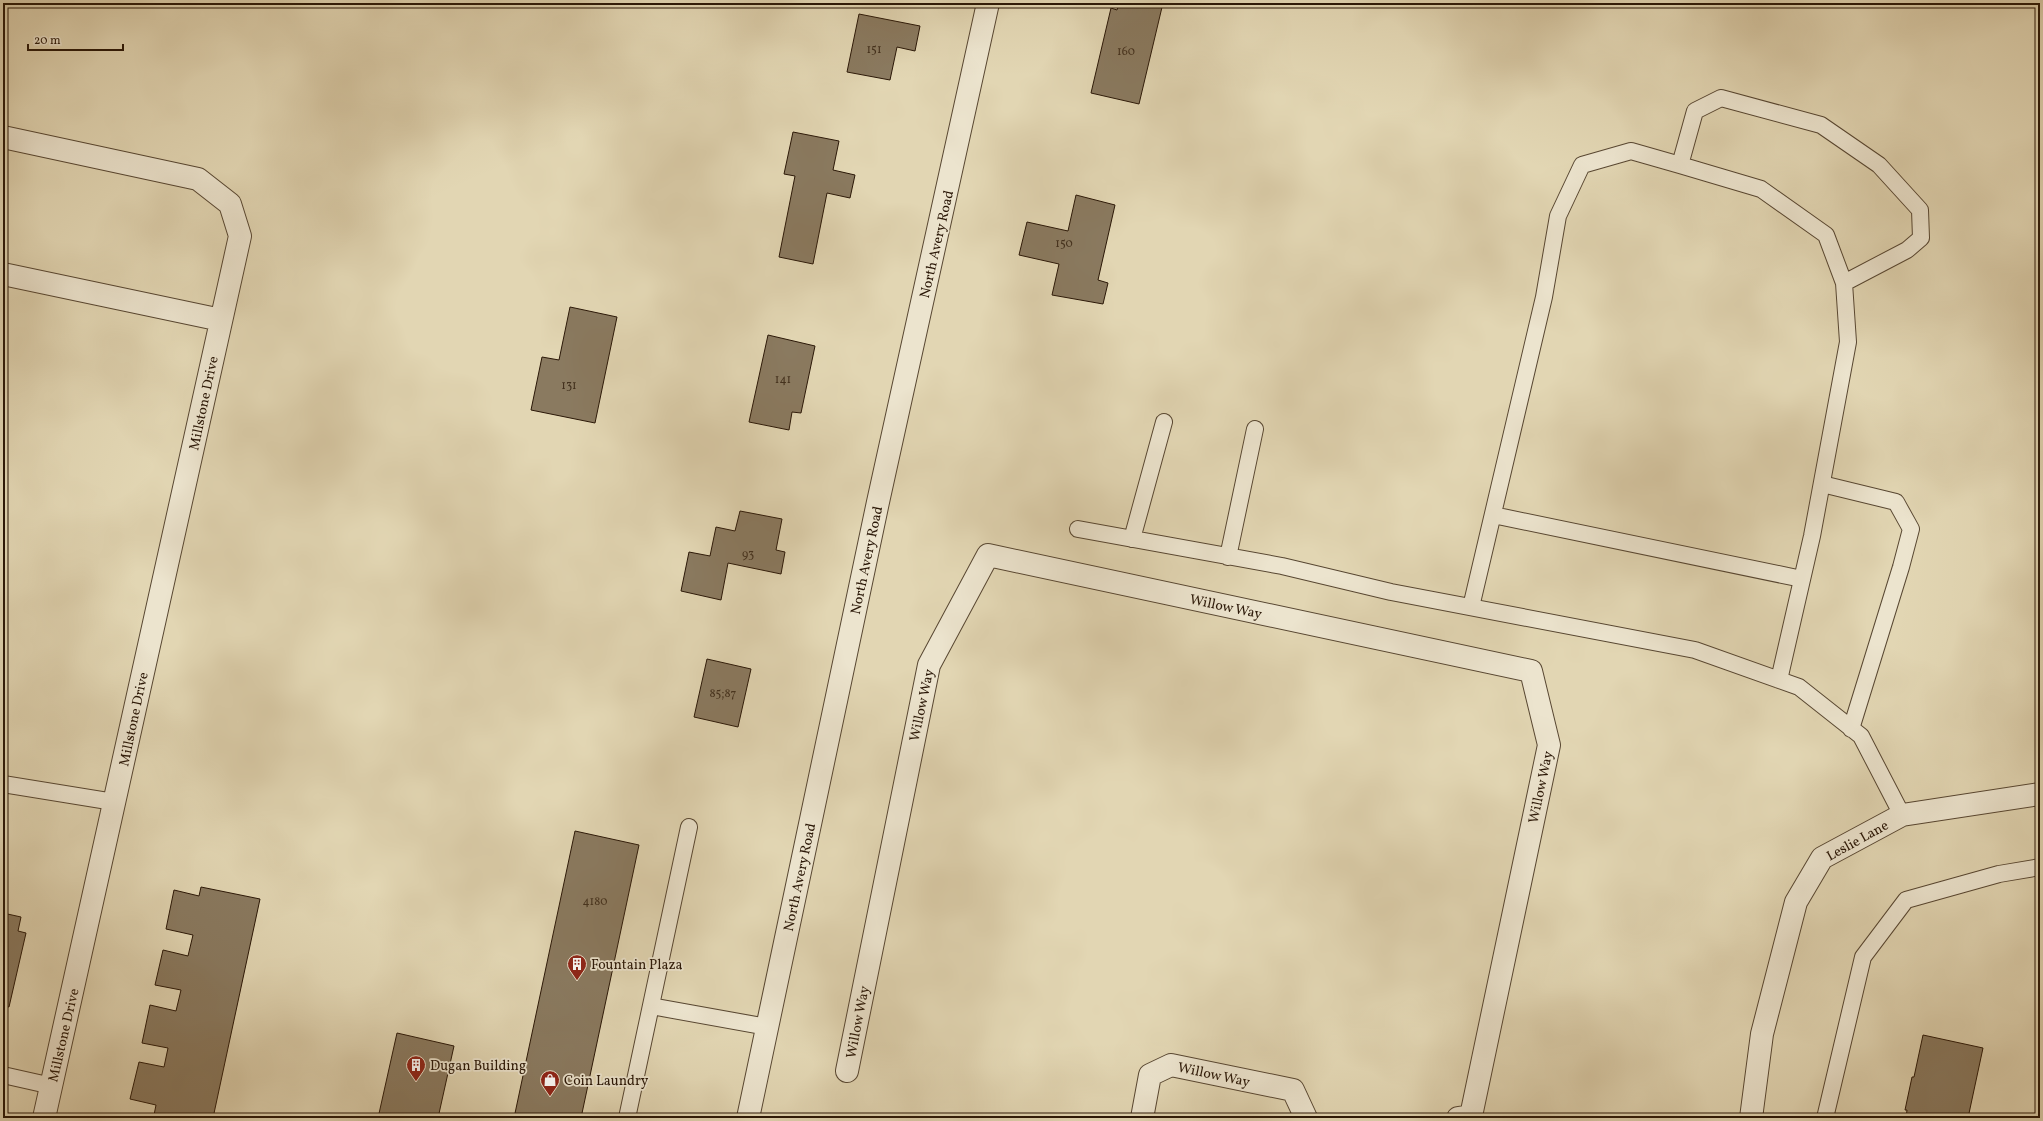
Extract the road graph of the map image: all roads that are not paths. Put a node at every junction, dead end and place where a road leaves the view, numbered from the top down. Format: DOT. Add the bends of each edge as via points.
graph roads {
  1 [pos="988,3"];
  2 [pos="3,137"];
  3 [pos="1680,165"];
  4 [pos="3,274"];
  5 [pos="1844,284"];
  6 [pos="221,320"];
  7 [pos="1164,422"];
  8 [pos="1255,429"];
  9 [pos="1822,484"];
  10 [pos="1493,515"];
  11 [pos="1078,529"];
  12 [pos="1132,539"];
  13 [pos="1228,557"];
  14 [pos="1802,579"];
  15 [pos="1471,607"];
  16 [pos="1779,680"];
  17 [pos="1851,729"];
  18 [pos="3,784"];
  19 [pos="2040,794"];
  20 [pos="114,802"];
  21 [pos="1902,815"];
  22 [pos="689,827"];
  23 [pos="2040,866"];
  24 [pos="651,1006"];
  25 [pos="767,1027"];
  26 [pos="847,1071"];
  27 [pos="3,1075"];
  28 [pos="52,1086"];
  29 [pos="44,1118"];
  30 [pos="627,1118"];
  31 [pos="748,1118"];
  32 [pos="1142,1118"];
  33 [pos="1306,1118"];
  34 [pos="1458,1118"];
  35 [pos="1751,1118"];
  36 [pos="1825,1118"];
  1 -- 25 [label="street, North Avery Road" via="878,502"];
  2 -- 6 [label="street, Millstone Drive" via="198,179 230,204 240,236"];
  3 -- 5 [label="lane" via="1761,189 1826,235"];
  3 -- 5 [label="lane" via="1695,111 1721,98 1821,125 1879,165 1920,210 1921,238 1907,250"];
  3 -- 10 [label="lane" via="1631,151 1582,165 1558,216 1544,297"];
  4 -- 6 [label="street"];
  5 -- 9 [label="lane" via="1848,342"];
  6 -- 20 [label="street, Millstone Drive"];
  7 -- 12 [label="lane"];
  8 -- 13 [label="lane"];
  9 -- 14 [label="lane"];
  9 -- 17 [label="lane" via="1896,502 1911,529"];
  10 -- 14 [label="lane"];
  10 -- 15 [label="lane"];
  11 -- 12 [label="lane"];
  12 -- 13 [label="lane"];
  13 -- 15 [label="lane" via="1282,566 1391,592"];
  14 -- 16 [label="lane"];
  15 -- 16 [label="lane" via="1694,650"];
  16 -- 17 [label="lane" via="1799,687"];
  17 -- 21 [label="lane" via="1861,736"];
  18 -- 20 [label="lane"];
  19 -- 21 [label="street, Leslie Lane"];
  20 -- 28 [label="street, Millstone Drive"];
  21 -- 35 [label="street, Leslie Lane" via="1822,858 1796,902 1762,1034"];
  22 -- 24 [label="lane"];
  23 -- 36 [label="lane" via="1999,874 1906,900 1863,957"];
  24 -- 25 [label="lane"];
  24 -- 30 [label="lane"];
  25 -- 31 [label="street, North Avery Road"];
  26 -- 34 [label="street, Willow Way" via="929,665 988,555 1531,671 1549,745 1471,1116"];
  27 -- 28 [label="lane"];
  28 -- 29 [label="street, Millstone Drive"];
  32 -- 33 [label="street, Willow Way" via="1150,1075 1171,1065 1293,1090"];
}
